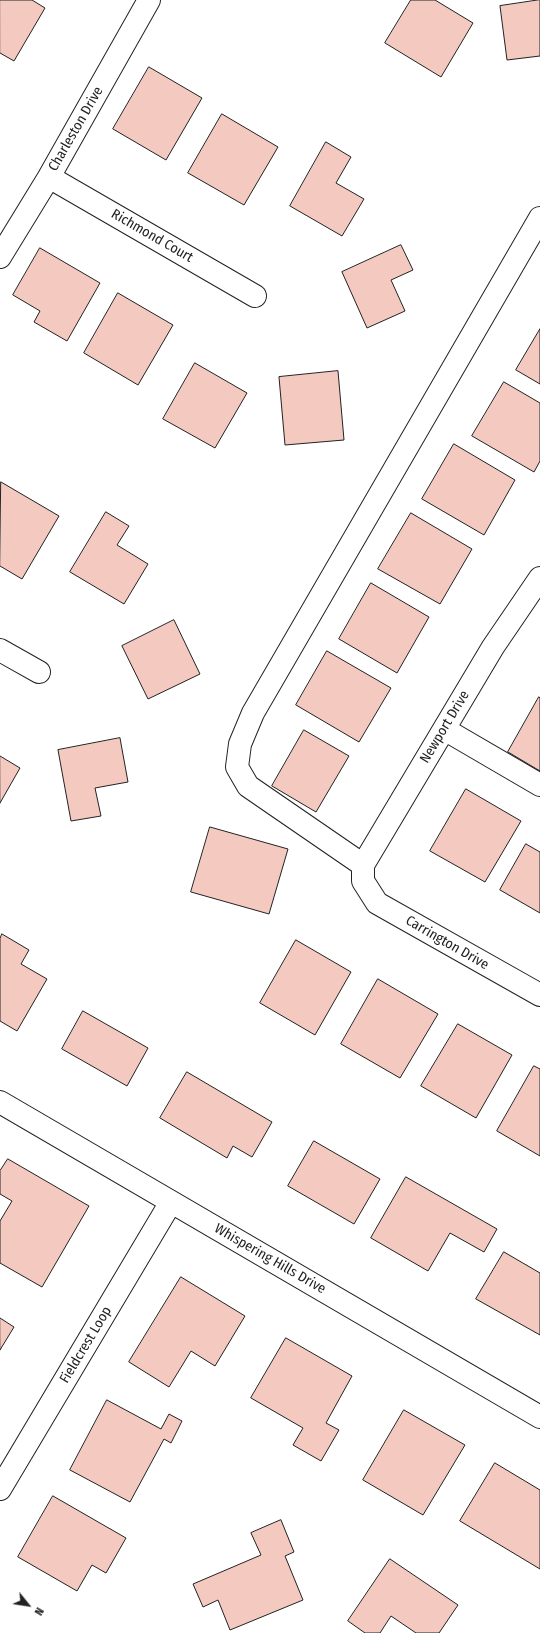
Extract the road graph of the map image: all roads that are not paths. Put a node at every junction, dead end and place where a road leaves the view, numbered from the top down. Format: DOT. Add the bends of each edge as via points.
graph roads {
  1 [pos="149,0"];
  2 [pos="49,177"];
  3 [pos="540,218"];
  4 [pos="0,257"];
  5 [pos="255,296"];
  6 [pos="540,578"];
  7 [pos="0,650"];
  8 [pos="39,672"];
  9 [pos="444,729"];
  10 [pos="540,785"];
  11 [pos="363,873"];
  12 [pos="540,996"];
  13 [pos="0,1102"];
  14 [pos="171,1202"];
  15 [pos="540,1417"];
  16 [pos="0,1489"];
  1 -- 2 [label="street, Charleston Drive"];
  2 -- 4 [label="street, Charleston Drive"];
  2 -- 5 [label="street, Richmond Court"];
  3 -- 11 [label="street" via="253,713 240,744 237,767 248,786"];
  6 -- 9 [label="street, Newport Drive" via="493,647"];
  7 -- 8 [label="street"];
  9 -- 10 [label="street"];
  9 -- 11 [label="street, Newport Drive"];
  11 -- 12 [label="street, Carrington Drive" via="377,903"];
  13 -- 14 [label="street, Whispering Hills Drive"];
  14 -- 15 [label="street, Whispering Hills Drive"];
  14 -- 16 [label="street, Fieldcrest Loop"];
}
